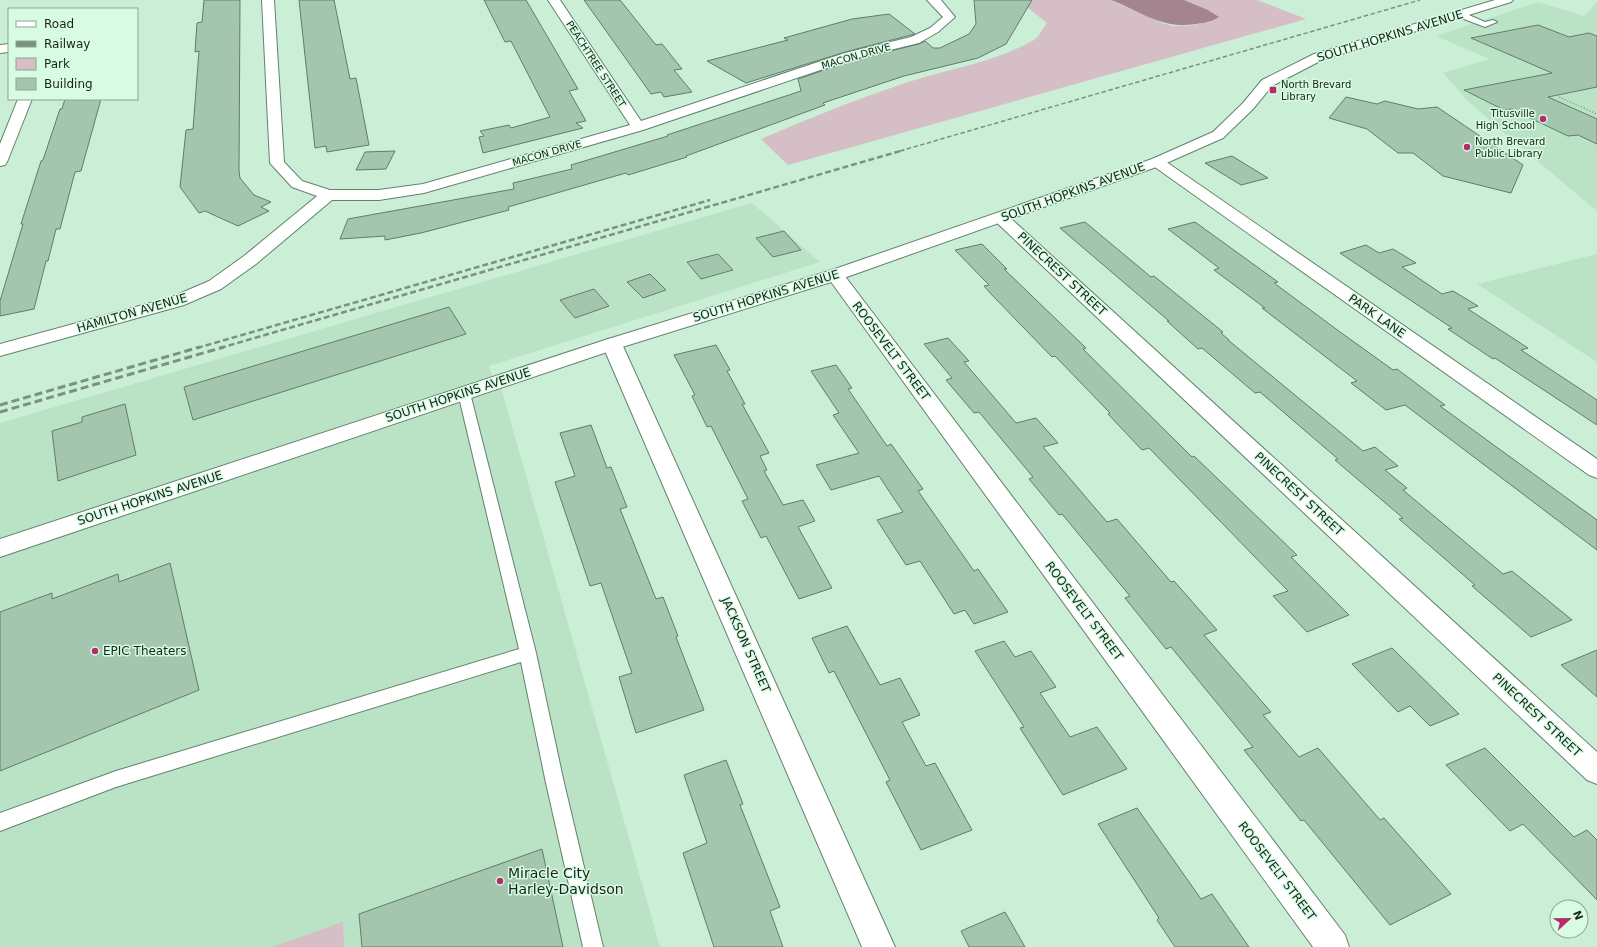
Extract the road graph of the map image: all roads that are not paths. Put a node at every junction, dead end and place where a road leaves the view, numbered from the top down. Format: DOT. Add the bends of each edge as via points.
graph roads {
  1 [pos="268,0"];
  2 [pos="554,0"];
  3 [pos="933,0"];
  4 [pos="1507,0"];
  5 [pos="1458,14"];
  6 [pos="1493,22"];
  7 [pos="25,100"];
  8 [pos="638,127"];
  9 [pos="0,162"];
  10 [pos="1157,162"];
  11 [pos="328,195"];
  12 [pos="1001,218"];
  13 [pos="834,275"];
  14 [pos="612,344"];
  15 [pos="0,350"];
  16 [pos="464,393"];
  17 [pos="1597,470"];
  18 [pos="0,548"];
  19 [pos="528,653"];
  20 [pos="1597,771"];
  21 [pos="0,822"];
  22 [pos="593,947"];
  23 [pos="879,947"];
  24 [pos="1333,947"];
  1 -- 11 [label="street, MACON DRIVE" via="276,163 297,184"];
  2 -- 8 [label="street, PEACHTREE STREET"];
  3 -- 8 [label="street, MACON DRIVE" via="949,17 934,30 915,40 849,56"];
  4 -- 5 [label="street, SOUTH HOPKINS AVENUE"];
  5 -- 6 [label="lane" via="1485,25"];
  5 -- 10 [label="street, SOUTH HOPKINS AVENUE" via="1318,56 1267,83 1218,135"];
  7 -- 9 [label="street"];
  8 -- 11 [label="street, MACON DRIVE" via="424,188 379,195"];
  10 -- 12 [label="street, SOUTH HOPKINS AVENUE"];
  10 -- 17 [label="street, PARK LANE"];
  11 -- 15 [label="street, HAMILTON AVENUE" via="250,260 215,285 178,301"];
  12 -- 13 [label="street, SOUTH HOPKINS AVENUE"];
  12 -- 20 [label="street, PINECREST STREET"];
  13 -- 14 [label="street, SOUTH HOPKINS AVENUE"];
  13 -- 24 [label="street, ROOSEVELT STREET"];
  14 -- 16 [label="street, SOUTH HOPKINS AVENUE"];
  14 -- 23 [label="street, JACKSON STREET"];
  16 -- 18 [label="street, SOUTH HOPKINS AVENUE"];
  16 -- 19 [label="lane"];
  19 -- 21 [label="lane" via="116,779"];
  19 -- 22 [label="lane"];
}
